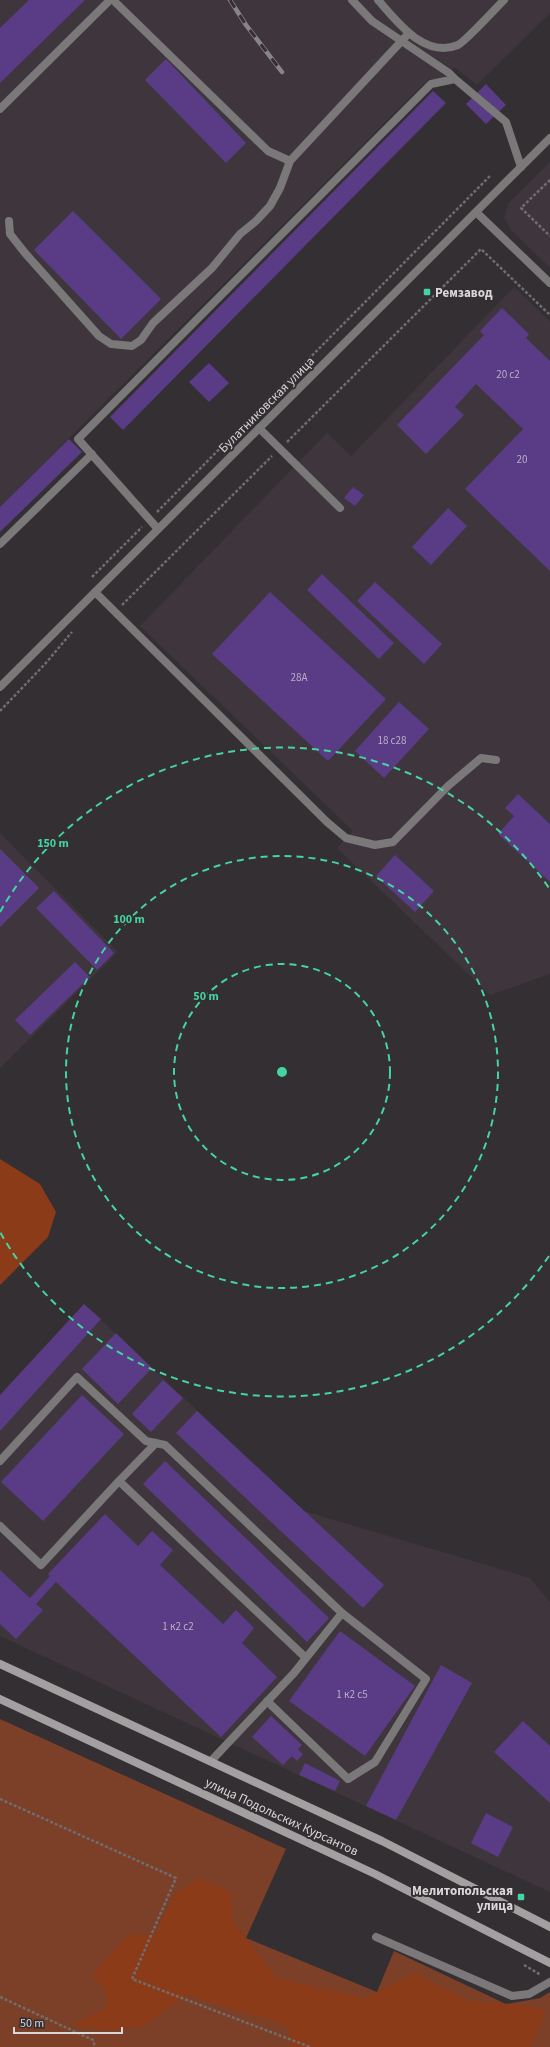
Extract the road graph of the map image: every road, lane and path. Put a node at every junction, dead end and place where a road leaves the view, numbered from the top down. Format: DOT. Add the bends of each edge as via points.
graph roads {
  1 [pos="112,0"];
  2 [pos="352,0"];
  3 [pos="378,0"];
  4 [pos="504,0"];
  5 [pos="409,33"];
  6 [pos="401,42"];
  7 [pos="456,79"];
  8 [pos="0,109"];
  9 [pos="550,138"];
  10 [pos="290,161"];
  11 [pos="521,167"];
  12 [pos="490,176"];
  13 [pos="550,180"];
  14 [pos="476,212"];
  15 [pos="9,221"];
  16 [pos="550,236"];
  17 [pos="550,283"];
  18 [pos="550,315"];
  19 [pos="259,428"];
  20 [pos="280,449"];
  21 [pos="92,454"];
  22 [pos="340,508"];
  23 [pos="150,519"];
  24 [pos="158,529"];
  25 [pos="0,544"];
  26 [pos="89,581"];
  27 [pos="95,592"];
  28 [pos="115,613"];
  29 [pos="76,628"];
  30 [pos="0,687"];
  31 [pos="0,711"];
  32 [pos="496,760"];
  33 [pos="156,1443"];
  34 [pos="0,1461"];
  35 [pos="119,1482"];
  36 [pos="0,1526"];
  37 [pos="342,1613"];
  38 [pos="306,1658"];
  39 [pos="0,1664"];
  40 [pos="0,1699"];
  41 [pos="267,1701"];
  42 [pos="211,1761"];
  43 [pos="0,1799"];
  44 [pos="550,1927"];
  45 [pos="376,1937"];
  46 [pos="550,1963"];
  47 [pos="524,1965"];
  48 [pos="544,1976"];
  49 [pos="550,1982"];
  50 [pos="0,1997"];
  51 [pos="95,2047"];
  52 [pos="310,2047"];
  1 -- 8 [label="street"];
  1 -- 10 [label="street" via="268,151"];
  2 -- 6 [label="street" via="372,21"];
  3 -- 5 [label="street"];
  4 -- 5 [label="street" via="459,45 444,48 432,46 417,40"];
  5 -- 6 [label="street"];
  6 -- 7 [label="street"];
  6 -- 10 [label="street"];
  7 -- 11 [label="street" via="506,122"];
  7 -- 21 [label="street" via="431,84 78,439"];
  9 -- 11 [label="street, Булатниковская улица"];
  10 -- 15 [label="street" via="270,206 240,234 212,268 132,346 111,344 99,336 25,254 10,234"];
  11 -- 14 [label="street, Булатниковская улица"];
  12 -- 23 [label="path"];
  13 -- 16 [label="path" via="521,208"];
  14 -- 17 [label="street"];
  14 -- 19 [label="street, Булатниковская улица"];
  18 -- 20 [label="path" via="481,248"];
  19 -- 20 [label="street"];
  19 -- 24 [label="street, Булатниковская улица"];
  20 -- 22 [label="street"];
  20 -- 28 [label="path"];
  21 -- 23 [label="street"];
  21 -- 25 [label="street"];
  23 -- 24 [label="street"];
  23 -- 26 [label="path"];
  24 -- 27 [label="street, Булатниковская улица"];
  27 -- 28 [label="street"];
  27 -- 30 [label="street, Булатниковская улица"];
  28 -- 32 [label="street" via="346,838 375,845 392,842 448,786 481,758"];
  29 -- 31 [label="path" via="46,664"];
  33 -- 34 [label="street" via="146,1441 77,1377"];
  33 -- 35 [label="street"];
  33 -- 37 [label="street" via="165,1445"];
  35 -- 36 [label="street" via="41,1565"];
  35 -- 38 [label="street"];
  37 -- 38 [label="street"];
  37 -- 41 [label="street" via="426,1679 375,1762 348,1779"];
  38 -- 41 [label="street"];
  39 -- 42 [label="main road, улица Подольских Курсантов"];
  40 -- 46 [label="main road, улица Подольских Курсантов" via="375,1874"];
  41 -- 42 [label="street"];
  42 -- 44 [label="main road, улица Подольских Курсантов" via="382,1841"];
  43 -- 52 [label="path" via="176,1878 132,1979"];
  45 -- 49 [label="street" via="512,1996 529,1994"];
  47 -- 48 [label="path"];
  50 -- 51 [label="path" via="93,2040"];
}
